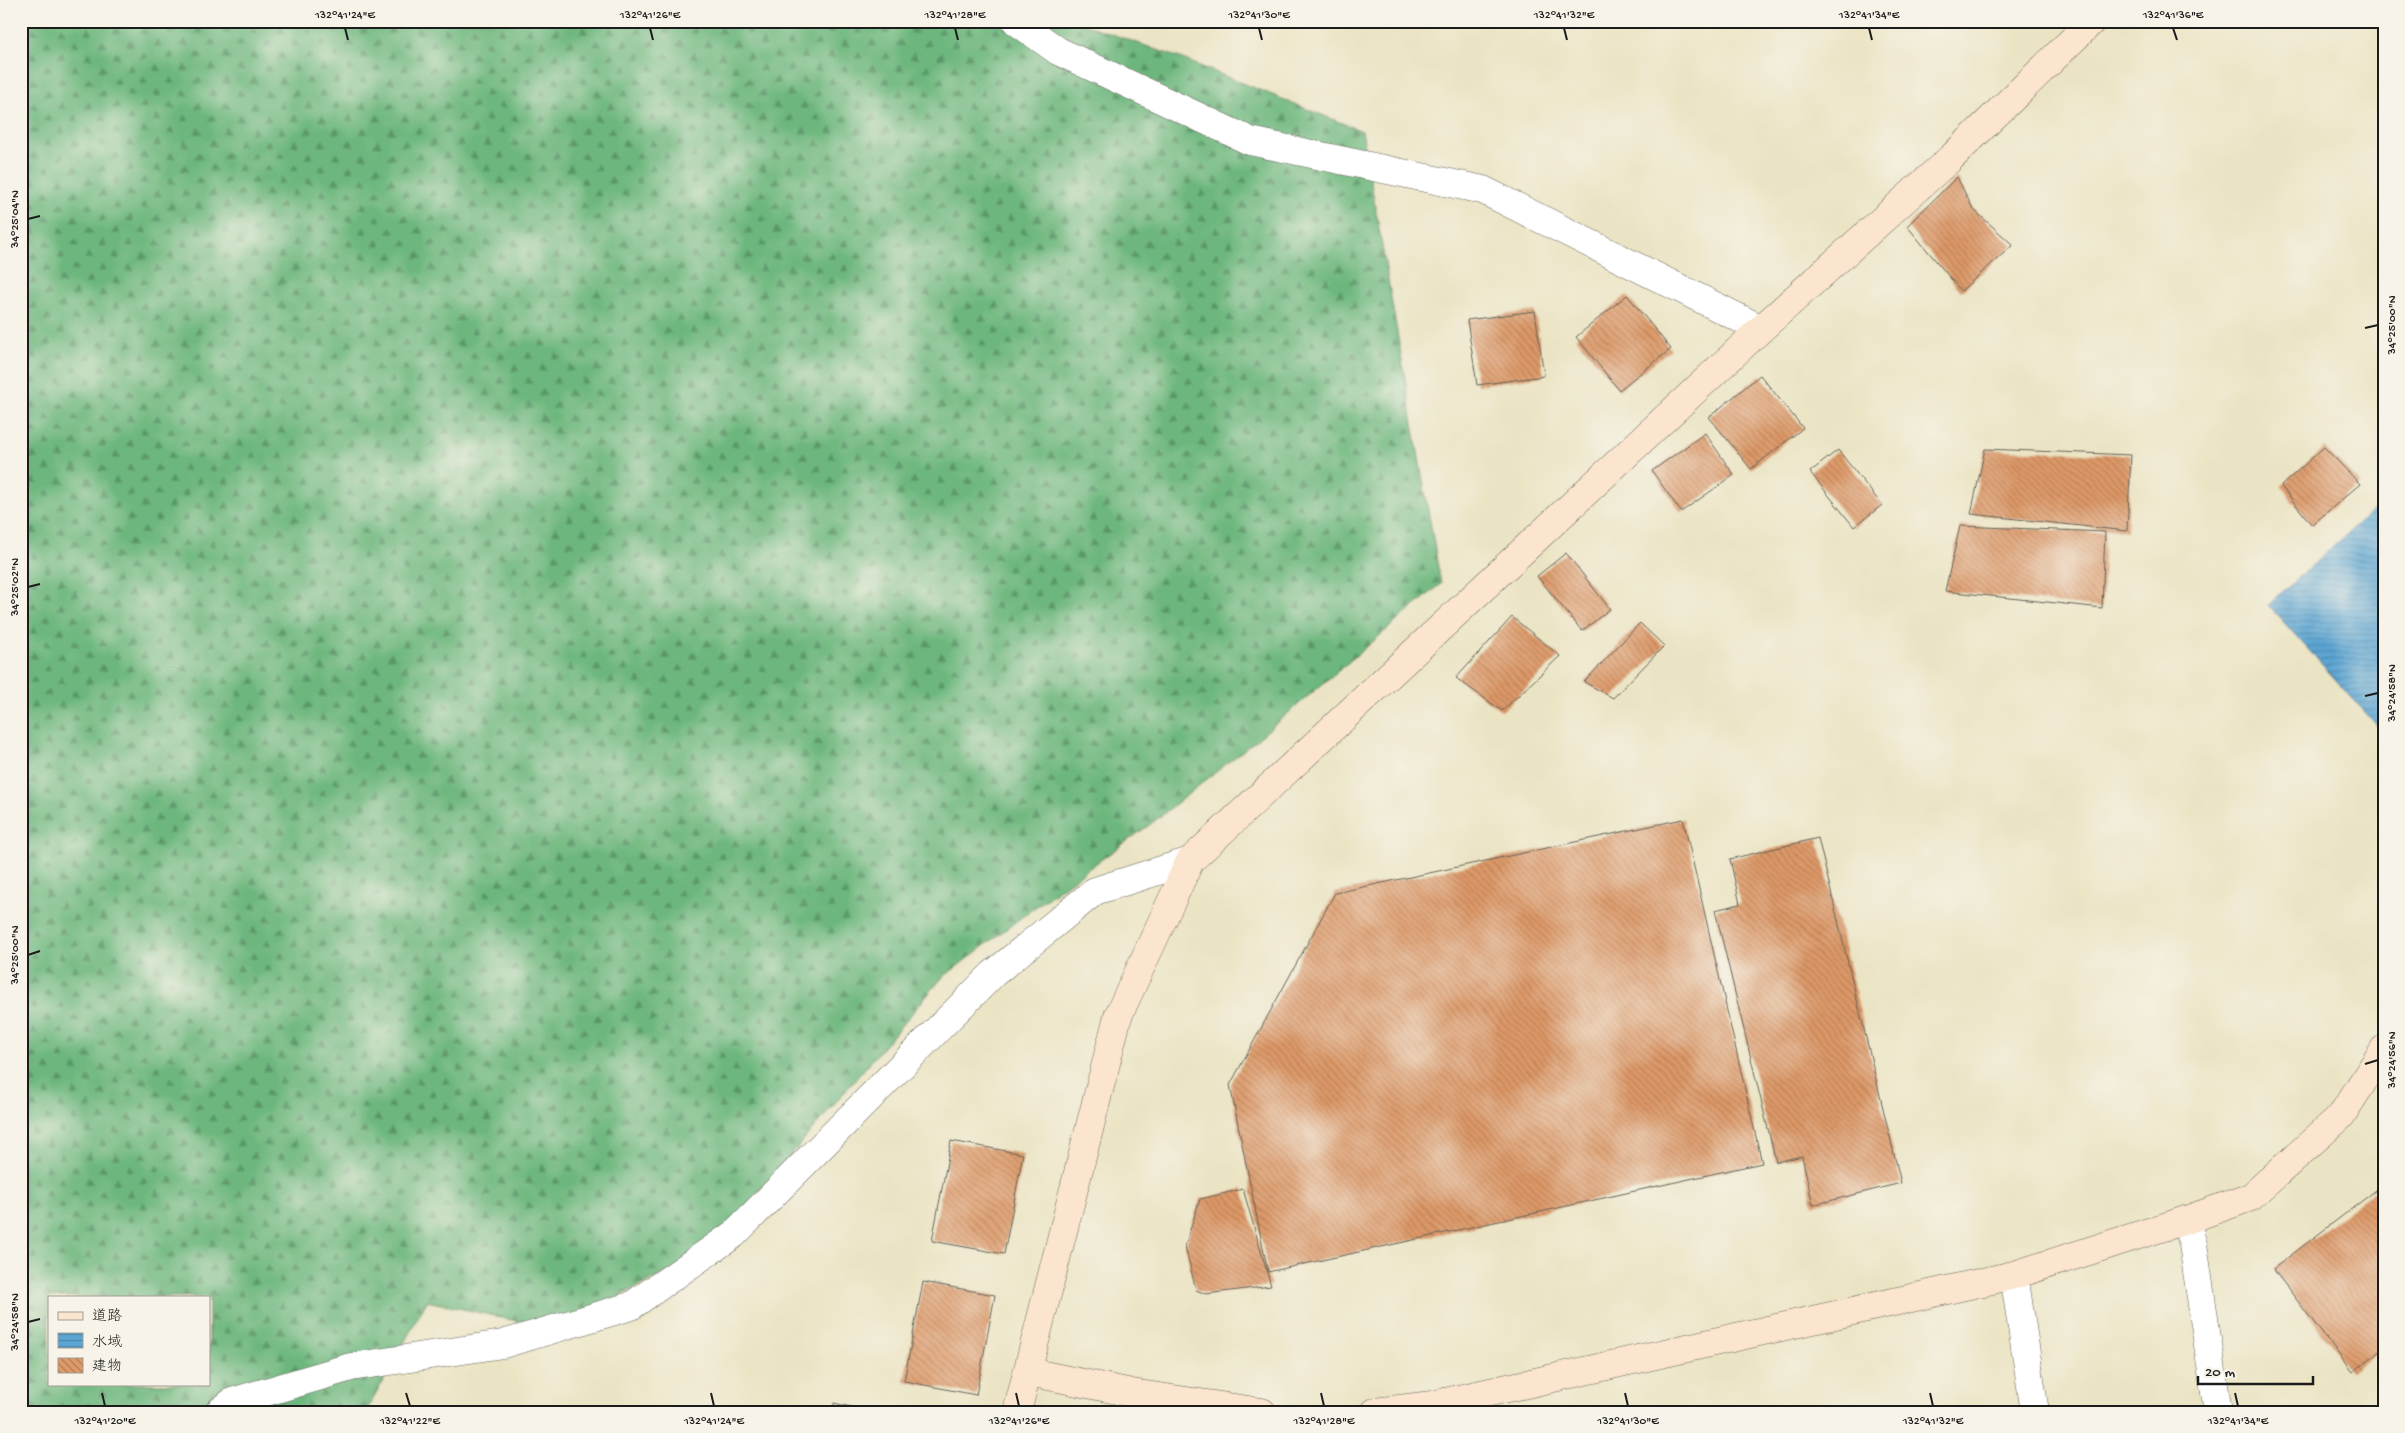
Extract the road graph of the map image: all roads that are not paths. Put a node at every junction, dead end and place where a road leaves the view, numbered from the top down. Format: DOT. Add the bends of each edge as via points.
graph roads {
  1 [pos="1016,21"];
  2 [pos="2092,21"];
  3 [pos="1761,329"];
  4 [pos="1190,861"];
  5 [pos="2384,1049"];
  6 [pos="2186,1220"];
  7 [pos="2014,1275"];
  8 [pos="1029,1372"];
  9 [pos="1432,1408"];
  10 [pos="219,1412"];
  11 [pos="1017,1412"];
  12 [pos="1262,1412"];
  13 [pos="1375,1412"];
  14 [pos="2035,1412"];
  15 [pos="2218,1412"];
  1 -- 3 [label="street" via="1058,51 1250,141 1483,190"];
  2 -- 3 [label="street" via="1952,157"];
  3 -- 4 [label="street"];
  4 -- 8 [label="street" via="1118,1016"];
  4 -- 10 [label="street" via="1095,891 993,974 734,1234 631,1306 503,1344 351,1367 232,1402"];
  5 -- 6 [label="street" via="2341,1116 2251,1197"];
  6 -- 7 [label="street"];
  6 -- 15 [label="street"];
  7 -- 9 [label="street"];
  7 -- 14 [label="street"];
  8 -- 11 [label="street"];
  8 -- 12 [label="street" via="1132,1393"];
  9 -- 13 [label="street"];
}
